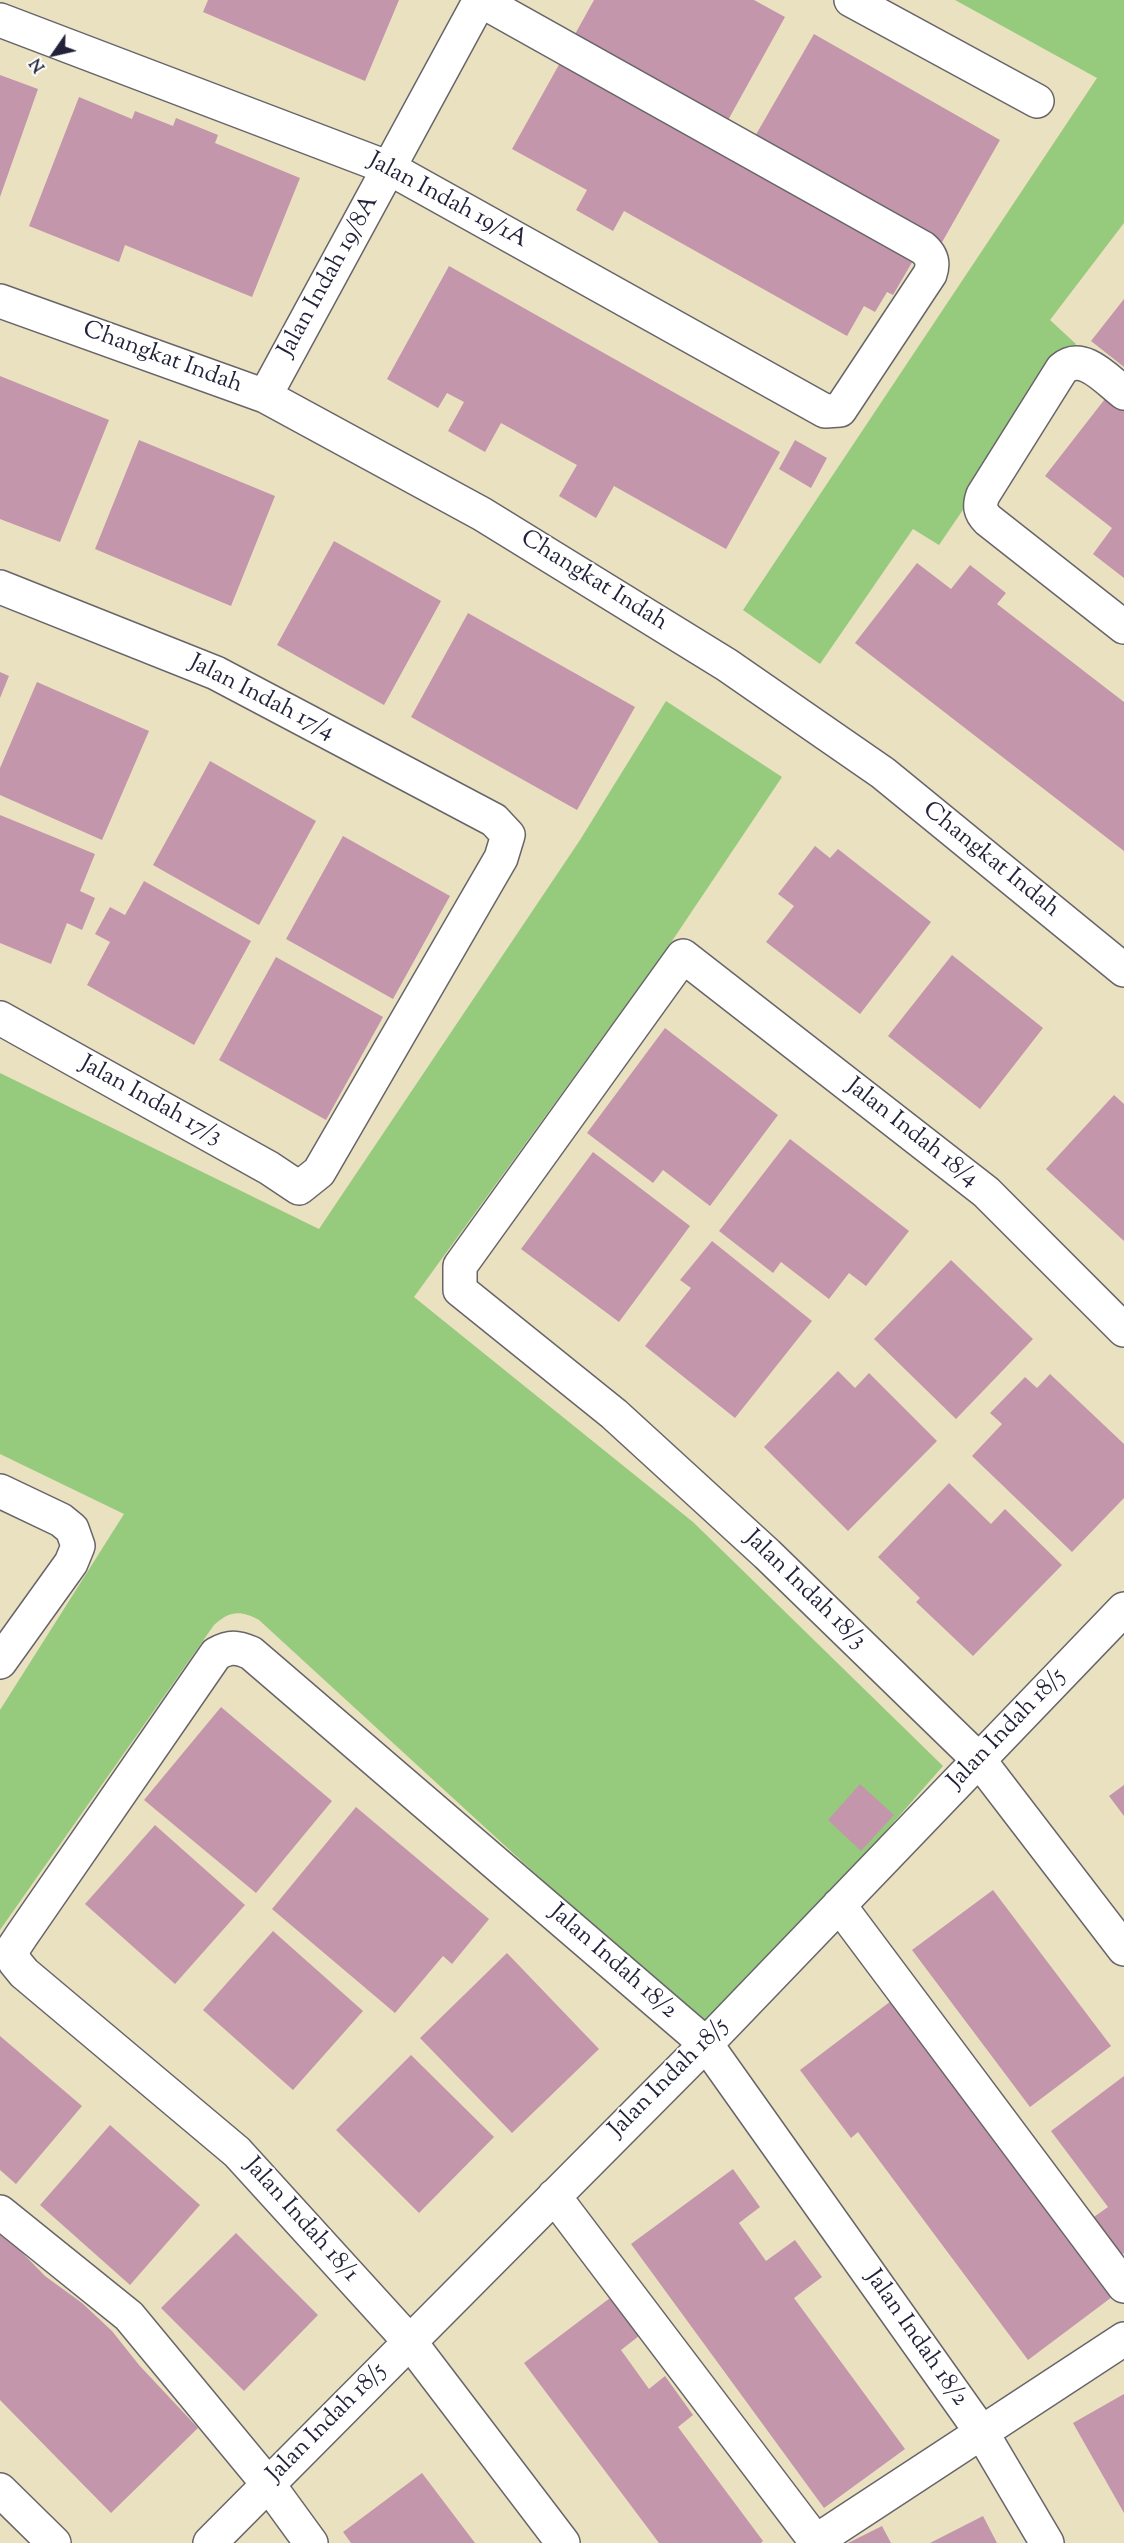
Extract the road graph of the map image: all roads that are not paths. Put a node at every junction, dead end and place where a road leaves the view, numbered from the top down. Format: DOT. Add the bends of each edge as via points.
graph roads {
  1 [pos="480,0"];
  2 [pos="851,0"];
  3 [pos="0,20"];
  4 [pos="1037,101"];
  5 [pos="389,168"];
  6 [pos="0,301"];
  7 [pos="1124,393"];
  8 [pos="265,396"];
  9 [pos="0,586"];
  10 [pos="1124,627"];
  11 [pos="1124,970"];
  12 [pos="0,1018"];
  13 [pos="299,1188"];
  14 [pos="460,1266"];
  15 [pos="1124,1330"];
  16 [pos="0,1491"];
  17 [pos="1121,1618"];
  18 [pos="0,1662"];
  19 [pos="979,1760"];
  20 [pos="839,1905"];
  21 [pos="21,1935"];
  22 [pos="1124,1949"];
  23 [pos="706,2044"];
  24 [pos="554,2196"];
  25 [pos="0,2212"];
  26 [pos="1124,2286"];
  27 [pos="1124,2339"];
  28 [pos="410,2342"];
  29 [pos="982,2433"];
  30 [pos="268,2484"];
  31 [pos="0,2490"];
  32 [pos="815,2542"];
  33 [pos="54,2543"];
  34 [pos="210,2543"];
  35 [pos="310,2543"];
  36 [pos="563,2543"];
  37 [pos="1047,2543"];
  1 -- 5 [label="street, Jalan Indah 19/8A"];
  1 -- 5 [label="street, Jalan Indah 19/1A" via="913,242 931,255 930,274 840,410 825,411"];
  2 -- 4 [label="street"];
  3 -- 5 [label="street, Jalan Indah 19/1A"];
  5 -- 8 [label="street, Jalan Indah 19/8A"];
  6 -- 8 [label="street, Changkat Indah"];
  7 -- 10 [label="street" via="1080,362 1062,369 980,503 982,513 1005,533"];
  8 -- 11 [label="street, Changkat Indah" via="482,514 727,665 883,773"];
  9 -- 13 [label="street, Jalan Indah 17/4" via="216,673 494,820 508,835 501,858 319,1172"];
  12 -- 13 [label="street, Jalan Indah 17/3"];
  14 -- 15 [label="street, Jalan Indah 18/4" via="683,956 986,1192"];
  14 -- 19 [label="street, Jalan Indah 18/3" via="460,1290 614,1414 767,1554"];
  16 -- 18 [label="street" via="61,1520 72,1529 78,1546 71,1563"];
  17 -- 19 [label="street, Jalan Indah 18/5"];
  19 -- 20 [label="street, Jalan Indah 18/5"];
  19 -- 22 [label="street, Jalan Indah 18/3"];
  20 -- 23 [label="street, Jalan Indah 18/5"];
  20 -- 26 [label="street"];
  21 -- 23 [label="street, Jalan Indah 18/2" via="216,1654 237,1647 251,1653"];
  21 -- 28 [label="street, Jalan Indah 18/1" via="12,1950 24,1973 237,2152"];
  23 -- 24 [label="street, Jalan Indah 18/5"];
  23 -- 29 [label="street, Jalan Indah 18/2"];
  24 -- 28 [label="street, Jalan Indah 18/5"];
  24 -- 32 [label="street"];
  25 -- 30 [label="street" via="129,2316"];
  27 -- 29 [label="street"];
  28 -- 30 [label="street, Jalan Indah 18/5"];
  28 -- 36 [label="street, Jalan Indah 18/1"];
  29 -- 32 [label="street"];
  29 -- 37 [label="street, Jalan Indah 18/2"];
  30 -- 34 [label="street, Jalan Indah 18/5"];
  30 -- 35 [label="street"];
  31 -- 33 [label="street"];
}
